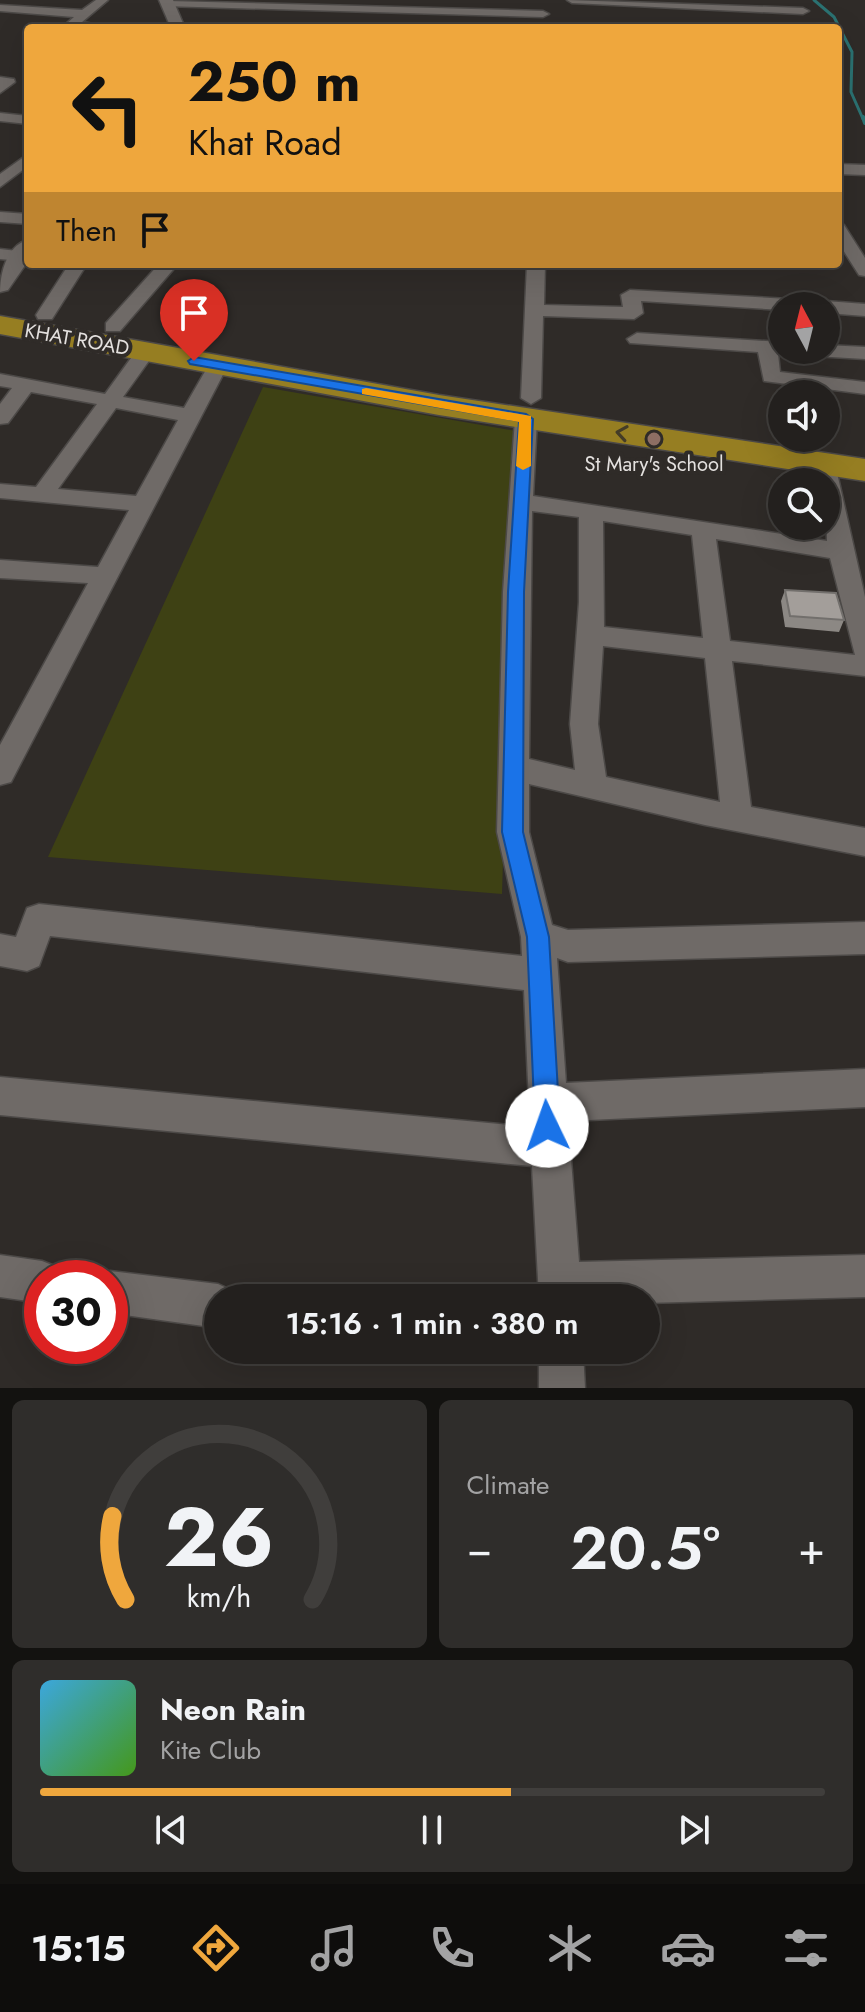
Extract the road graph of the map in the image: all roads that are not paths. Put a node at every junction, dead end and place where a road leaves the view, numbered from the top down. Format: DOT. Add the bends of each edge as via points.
graph roads {
  1 [pos="103,0"];
  2 [pos="544,0"];
  3 [pos="572,0"];
  4 [pos="167,2"];
  5 [pos="651,2"];
  6 [pos="0,8"];
  7 [pos="803,11"];
  8 [pos="85,14"];
  9 [pos="543,14"];
  10 [pos="71,24"];
  11 [pos="176,24"];
  12 [pos="542,24"];
  13 [pos="24,83"];
  14 [pos="3,84"];
  15 [pos="0,117"];
  16 [pos="24,120"];
  17 [pos="23,155"];
  18 [pos="842,169"];
  19 [pos="865,170"];
  20 [pos="0,182"];
  21 [pos="0,217"];
  22 [pos="24,219"];
  23 [pos="843,226"];
  24 [pos="16,252"];
  25 [pos="75,268"];
  26 [pos="165,268"];
  27 [pos="536,268"];
  28 [pos="865,271"];
  29 [pos="0,285"];
  30 [pos="768,304"];
  31 [pos="0,307"];
  32 [pos="840,308"];
  33 [pos="533,310"];
  34 [pos="865,310"];
  35 [pos="45,315"];
  36 [pos="0,325"];
  37 [pos="113,327"];
  38 [pos="637,339"];
  39 [pos="768,348"];
  40 [pos="146,351"];
  41 [pos="840,352"];
  42 [pos="865,353"];
  43 [pos="772,364"];
  44 [pos="218,365"];
  45 [pos="0,380"];
  46 [pos="27,383"];
  47 [pos="865,388"];
  48 [pos="113,399"];
  49 [pos="528,408"];
  50 [pos="191,416"];
  51 [pos="0,418"];
  52 [pos="768,431"];
  53 [pos="768,443"];
  54 [pos="865,443"];
  55 [pos="840,448"];
  56 [pos="824,452"];
  57 [pos="826,452"];
  58 [pos="865,470"];
  59 [pos="0,491"];
  60 [pos="43,494"];
  61 [pos="521,502"];
  62 [pos="144,504"];
  63 [pos="591,511"];
  64 [pos="703,530"];
  65 [pos="849,554"];
  66 [pos="0,569"];
  67 [pos="106,576"];
  68 [pos="589,635"];
  69 [pos="865,648"];
  70 [pos="717,651"];
  71 [pos="865,666"];
  72 [pos="513,768"];
  73 [pos="0,773"];
  74 [pos="592,785"];
  75 [pos="737,816"];
  76 [pos="865,842"];
  77 [pos="538,937"];
  78 [pos="865,938"];
  79 [pos="0,950"];
  80 [pos="540,975"];
  81 [pos="865,1088"];
  82 [pos="0,1096"];
  83 [pos="546,1103"];
  84 [pos="549,1148"];
  85 [pos="0,1276"];
  86 [pos="865,1276"];
  87 [pos="24,1279"];
  88 [pos="559,1284"];
  89 [pos="660,1286"];
  90 [pos="128,1294"];
  91 [pos="204,1304"];
  1 -- 8 [label="street"];
  2 -- 9 [label="street"];
  3 -- 5 [label="street"];
  4 -- 9 [label="street"];
  4 -- 11 [label="street"];
  5 -- 7 [label="street"];
  6 -- 8 [label="street"];
  8 -- 10 [label="street"];
  9 -- 12 [label="street"];
  13 -- 14 [label="street"];
  15 -- 16 [label="street"];
  17 -- 20 [label="street"];
  18 -- 19 [label="street"];
  21 -- 22 [label="street"];
  23 -- 28 [label="street"];
  24 -- 29 [label="street"];
  25 -- 35 [label="street"];
  26 -- 37 [label="street"];
  27 -- 33 [label="street"];
  30 -- 33 [label="street" via="630,295 634,313"];
  31 -- 35 [label="highway, KHAT ROAD"];
  32 -- 34 [label="street"];
  33 -- 49 [label="street"];
  35 -- 37 [label="highway, KHAT ROAD"];
  36 -- 40 [label="highway, KHAT ROAD"];
  37 -- 49 [label="highway, KHAT ROAD"];
  38 -- 39 [label="street"];
  40 -- 44 [label="highway, KHAT ROAD"];
  40 -- 48 [label="street"];
  41 -- 42 [label="street"];
  43 -- 47 [label="street" via="771,377"];
  44 -- 49 [label="highway, KHAT ROAD"];
  44 -- 50 [label="street"];
  45 -- 46 [label="street"];
  46 -- 48 [label="street"];
  46 -- 51 [label="street"];
  48 -- 50 [label="street"];
  48 -- 60 [label="street"];
  49 -- 52 [label="highway, KHAT ROAD"];
  53 -- 49 [label="highway, KHAT ROAD, one-way"];
  49 -- 61 [label="street"];
  50 -- 62 [label="street"];
  54 -- 55 [label="highway, KHAT ROAD"];
  56 -- 65 [label="street"];
  57 -- 58 [label="highway, KHAT ROAD"];
  59 -- 60 [label="street"];
  60 -- 62 [label="street"];
  61 -- 63 [label="street"];
  61 -- 72 [label="street"];
  62 -- 67 [label="street"];
  63 -- 64 [label="street"];
  63 -- 68 [label="street"];
  64 -- 65 [label="street"];
  64 -- 70 [label="street"];
  65 -- 69 [label="street"];
  66 -- 67 [label="street"];
  67 -- 73 [label="street"];
  68 -- 70 [label="street"];
  68 -- 74 [label="street" via="584,724"];
  70 -- 71 [label="street"];
  70 -- 75 [label="street"];
  72 -- 74 [label="street"];
  72 -- 77 [label="street" via="513,832"];
  74 -- 75 [label="street"];
  75 -- 76 [label="street"];
  77 -- 78 [label="street" via="568,946"];
  77 -- 80 [label="street"];
  79 -- 80 [label="street" via="27,955 39,919"];
  80 -- 83 [label="street"];
  81 -- 83 [label="street"];
  82 -- 84 [label="street"];
  83 -- 84 [label="street"];
  84 -- 88 [label="street"];
  85 -- 87 [label="street"];
  86 -- 89 [label="street"];
  90 -- 91 [label="street"];
}
